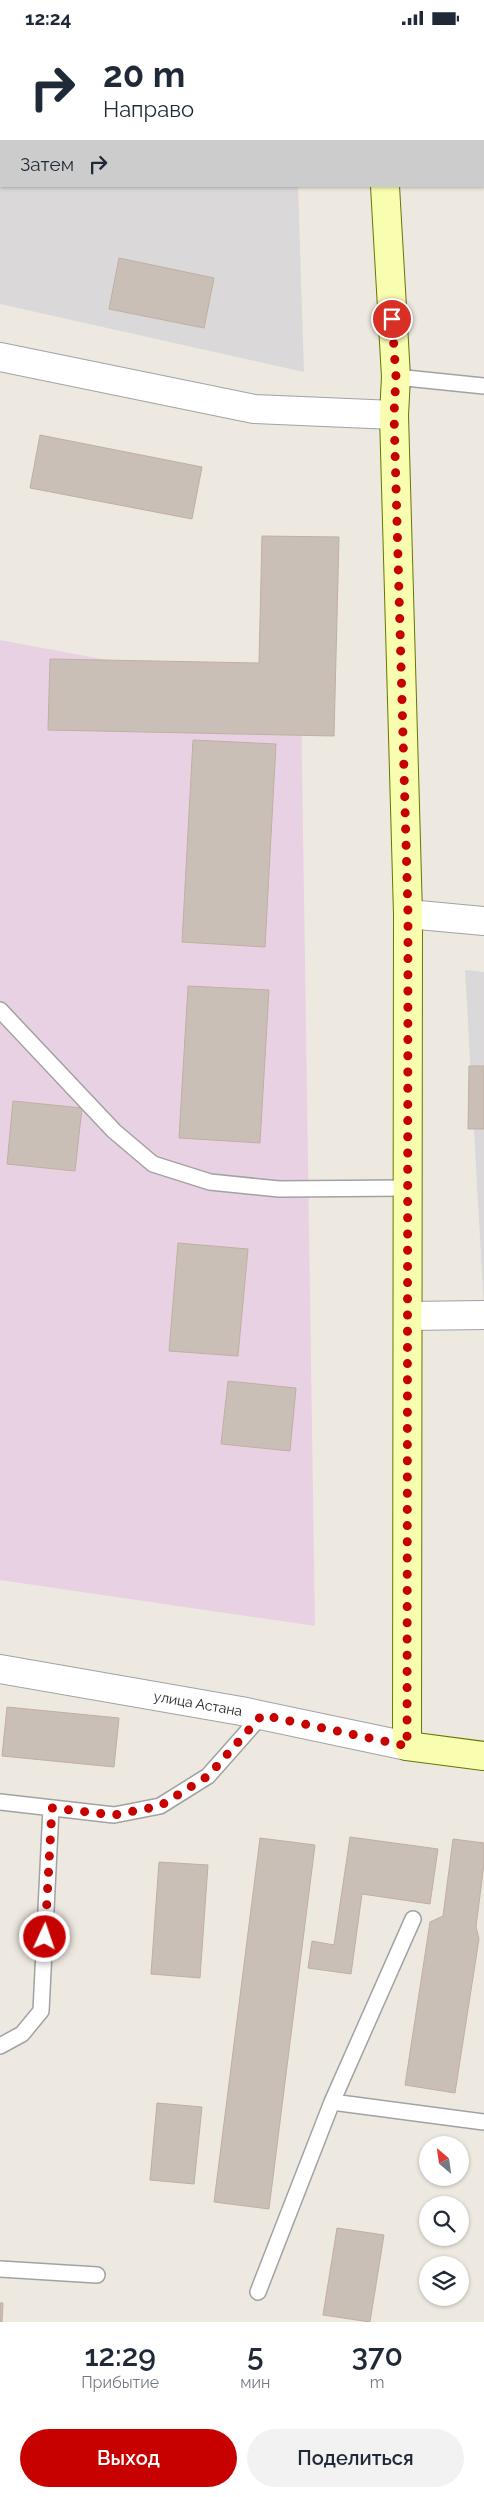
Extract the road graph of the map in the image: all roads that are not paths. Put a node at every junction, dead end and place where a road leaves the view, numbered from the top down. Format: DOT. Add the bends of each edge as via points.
graph roads {
  1 [pos="385,187"];
  2 [pos="0,357"];
  3 [pos="396,377"];
  4 [pos="484,387"];
  5 [pos="394,415"];
  6 [pos="408,914"];
  7 [pos="484,921"];
  8 [pos="0,1010"];
  9 [pos="408,1188"];
  10 [pos="484,1315"];
  11 [pos="408,1316"];
  12 [pos="0,1669"];
  13 [pos="262,1715"];
  14 [pos="407,1746"];
  15 [pos="484,1755"];
  16 [pos="0,1802"];
  17 [pos="52,1808"];
  18 [pos="413,1919"];
  19 [pos="0,2046"];
  20 [pos="332,2102"];
  21 [pos="484,2122"];
  22 [pos="0,2269"];
  23 [pos="97,2275"];
  24 [pos="258,2292"];
  1 -- 3 [label="main road"];
  2 -- 5 [label="street" via="254,409"];
  3 -- 4 [label="lane"];
  3 -- 5 [label="main road"];
  5 -- 6 [label="main road"];
  6 -- 7 [label="street"];
  6 -- 9 [label="main road"];
  8 -- 9 [label="lane" via="114,1131 153,1164 210,1182 269,1188"];
  9 -- 11 [label="main road"];
  10 -- 11 [label="street"];
  11 -- 14 [label="main road"];
  12 -- 13 [label="street, улица Астана"];
  13 -- 14 [label="street, улица Астана"];
  13 -- 17 [label="lane" via="208,1776 160,1806 114,1815"];
  14 -- 15 [label="main road, улица Астана"];
  16 -- 17 [label="lane"];
  17 -- 19 [label="lane" via="41,2011 22,2034"];
  18 -- 20 [label="lane"];
  20 -- 21 [label="lane"];
  20 -- 24 [label="lane"];
  22 -- 23 [label="lane"];
}
